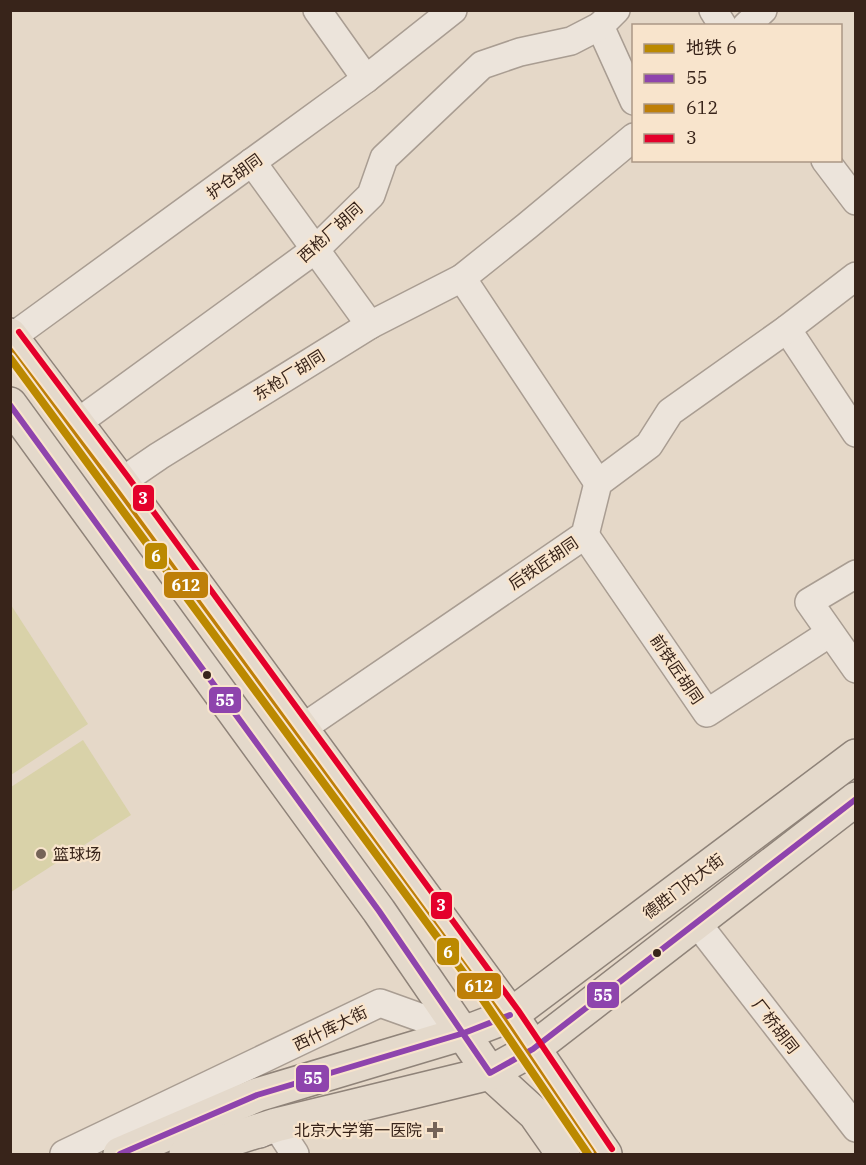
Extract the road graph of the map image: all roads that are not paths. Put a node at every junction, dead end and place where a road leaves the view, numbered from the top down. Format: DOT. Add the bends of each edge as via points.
graph roads {
  1 [pos="317,10"];
  2 [pos="453,10"];
  3 [pos="713,10"];
  4 [pos="763,10"];
  5 [pos="608,18"];
  6 [pos="722,24"];
  7 [pos="748,24"];
  8 [pos="366,79"];
  9 [pos="632,98"];
  10 [pos="632,137"];
  11 [pos="252,162"];
  12 [pos="826,162"];
  13 [pos="855,201"];
  14 [pos="316,249"];
  15 [pos="855,276"];
  16 [pos="462,278"];
  17 [pos="370,325"];
  18 [pos="787,328"];
  19 [pos="11,338"];
  20 [pos="10,404"];
  21 [pos="77,423"];
  22 [pos="855,433"];
  23 [pos="121,482"];
  24 [pos="598,483"];
  25 [pos="585,534"];
  26 [pos="855,574"];
  27 [pos="830,633"];
  28 [pos="855,669"];
  29 [pos="301,729"];
  30 [pos="855,756"];
  31 [pos="855,799"];
  32 [pos="697,923"];
  33 [pos="511,1015"];
  34 [pos="464,1033"];
  35 [pos="533,1049"];
  36 [pos="490,1073"];
  37 [pos="276,1125"];
  38 [pos="855,1128"];
  39 [pos="64,1155"];
  40 [pos="120,1155"];
  41 [pos="186,1155"];
  42 [pos="222,1155"];
  43 [pos="294,1155"];
  44 [pos="563,1155"];
  45 [pos="605,1155"];
  1 -- 8 [label="street"];
  2 -- 8 [label="street, 护仓胡同"];
  3 -- 6 [label="street"];
  4 -- 7 [label="street"];
  5 -- 9 [label="street"];
  5 -- 14 [label="street, 西枪厂胡同" via="571,41 482,65 384,158 371,195"];
  8 -- 11 [label="street, 护仓胡同"];
  10 -- 16 [label="street, 东枪厂胡同"];
  11 -- 14 [label="street"];
  11 -- 19 [label="street, 护仓胡同"];
  12 -- 13 [label="street"];
  14 -- 17 [label="street"];
  14 -- 21 [label="street, 西枪厂胡同"];
  15 -- 18 [label="street"];
  16 -- 17 [label="street, 东枪厂胡同"];
  16 -- 24 [label="street"];
  17 -- 23 [label="street, 东枪厂胡同"];
  18 -- 22 [label="street"];
  18 -- 24 [label="street" via="670,412 649,446"];
  19 -- 21 [label="main road"];
  20 -- 34 [label="main road"];
  21 -- 23 [label="main road"];
  23 -- 29 [label="main road"];
  24 -- 25 [label="street, 后铁匠胡同"];
  25 -- 27 [label="street, 前铁匠胡同" via="707,713"];
  25 -- 29 [label="street, 后铁匠胡同"];
  26 -- 27 [label="street" via="809,602"];
  27 -- 28 [label="street"];
  29 -- 33 [label="main road"];
  30 -- 33 [label="main road, 德胜门内大街"];
  31 -- 32 [label="main road"];
  32 -- 35 [label="main road"];
  32 -- 38 [label="street, 厂桥胡同"];
  33 -- 34 [label="main road, 德胜门内大街"];
  33 -- 35 [label="main road"];
  34 -- 36 [label="main road"];
  34 -- 39 [label="street, 西什库大街" via="380,1004"];
  34 -- 40 [label="main road" via="257,1095"];
  35 -- 36 [label="main road"];
  35 -- 45 [label="main road"];
  36 -- 37 [label="main road"];
  36 -- 44 [label="main road" via="535,1114"];
  37 -- 41 [label="main road"];
  37 -- 42 [label="street"];
  37 -- 43 [label="street"];
}
